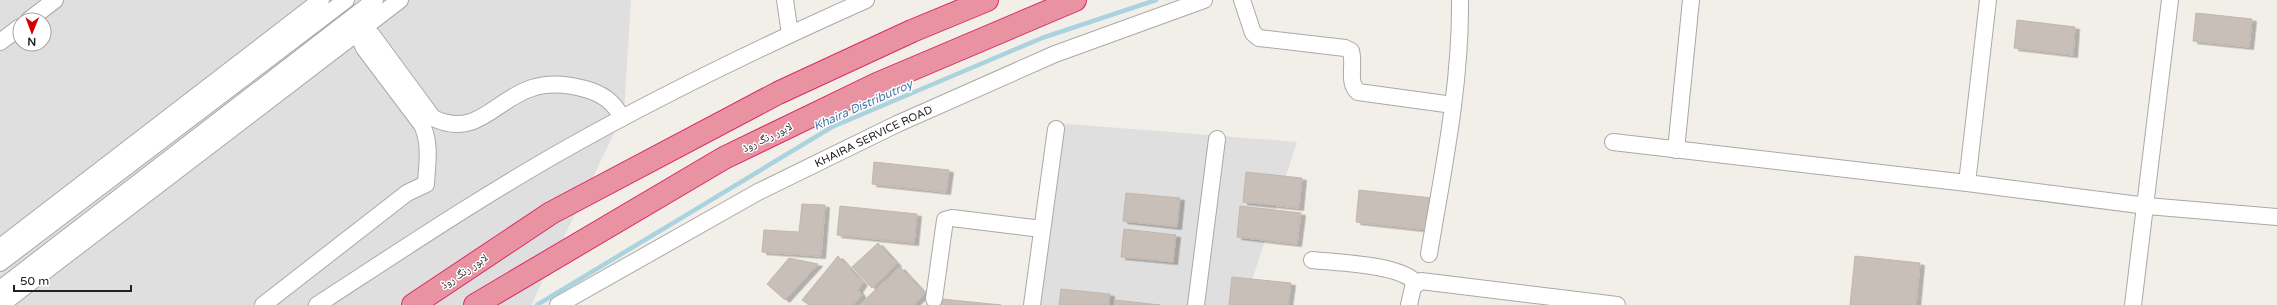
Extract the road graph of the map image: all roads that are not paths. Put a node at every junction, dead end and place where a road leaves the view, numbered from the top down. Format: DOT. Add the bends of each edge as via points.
graph roads {
  1 [pos="55,0"];
  2 [pos="321,0"];
  3 [pos="375,0"];
  4 [pos="400,0"];
  5 [pos="785,0"];
  6 [pos="866,0"];
  7 [pos="987,0"];
  8 [pos="1075,0"];
  9 [pos="1204,0"];
  10 [pos="1242,0"];
  11 [pos="1460,0"];
  12 [pos="1691,0"];
  13 [pos="1988,0"];
  14 [pos="2170,0"];
  15 [pos="338,2"];
  16 [pos="39,12"];
  17 [pos="353,26"];
  18 [pos="12,33"];
  19 [pos="790,34"];
  20 [pos="0,42"];
  21 [pos="1453,105"];
  22 [pos="622,118"];
  23 [pos="1056,129"];
  24 [pos="1217,139"];
  25 [pos="1613,142"];
  26 [pos="1676,150"];
  27 [pos="1967,183"];
  28 [pos="2147,206"];
  29 [pos="2277,217"];
  30 [pos="1042,229"];
  31 [pos="0,247"];
  32 [pos="1429,254"];
  33 [pos="1312,260"];
  34 [pos="0,264"];
  35 [pos="1416,283"];
  36 [pos="0,289"];
  37 [pos="934,299"];
  38 [pos="1,305"];
  39 [pos="263,305"];
  40 [pos="317,305"];
  41 [pos="412,305"];
  42 [pos="475,305"];
  43 [pos="558,305"];
  44 [pos="1032,305"];
  45 [pos="1196,305"];
  46 [pos="1409,305"];
  47 [pos="1617,305"];
  48 [pos="2134,305"];
  1 -- 16 [label="street"];
  2 -- 31 [label="street"];
  3 -- 17 [label="street"];
  4 -- 17 [label="street"];
  5 -- 19 [label="street"];
  6 -- 19 [label="street"];
  7 -- 41 [label="highway, لاہور رنگ روڈ" via="912,31 778,93 550,213"];
  8 -- 42 [label="highway, لاہور رنگ روڈ" via="877,84 724,158"];
  9 -- 43 [label="street, KHAIRA SERVICE ROAD" via="1055,54 897,124 758,192"];
  10 -- 21 [label="street" via="1253,33 1259,38 1345,48 1351,51 1352,83 1358,92"];
  11 -- 21 [label="street"];
  12 -- 26 [label="street"];
  13 -- 27 [label="street"];
  14 -- 28 [label="street"];
  15 -- 17 [label="street"];
  15 -- 34 [label="street"];
  17 -- 22 [label="street" via="372,35 433,118 445,124 459,126 473,122 530,88 557,83 592,91 607,98 616,106"];
  17 -- 36 [label="street"];
  17 -- 38 [label="street"];
  17 -- 39 [label="street" via="364,48 422,125 427,136 426,184 407,193"];
  18 -- 20 [label="street"];
  19 -- 22 [label="street"];
  21 -- 32 [label="street"];
  22 -- 40 [label="street" via="461,212"];
  23 -- 30 [label="street"];
  24 -- 45 [label="street"];
  25 -- 26 [label="street"];
  26 -- 27 [label="street"];
  27 -- 28 [label="street"];
  28 -- 29 [label="street"];
  28 -- 48 [label="street"];
  30 -- 37 [label="street" via="952,218 945,220"];
  30 -- 44 [label="street"];
  33 -- 35 [label="street" via="1394,270"];
  35 -- 46 [label="street" via="1411,291"];
  35 -- 47 [label="street" via="1428,281"];
}
